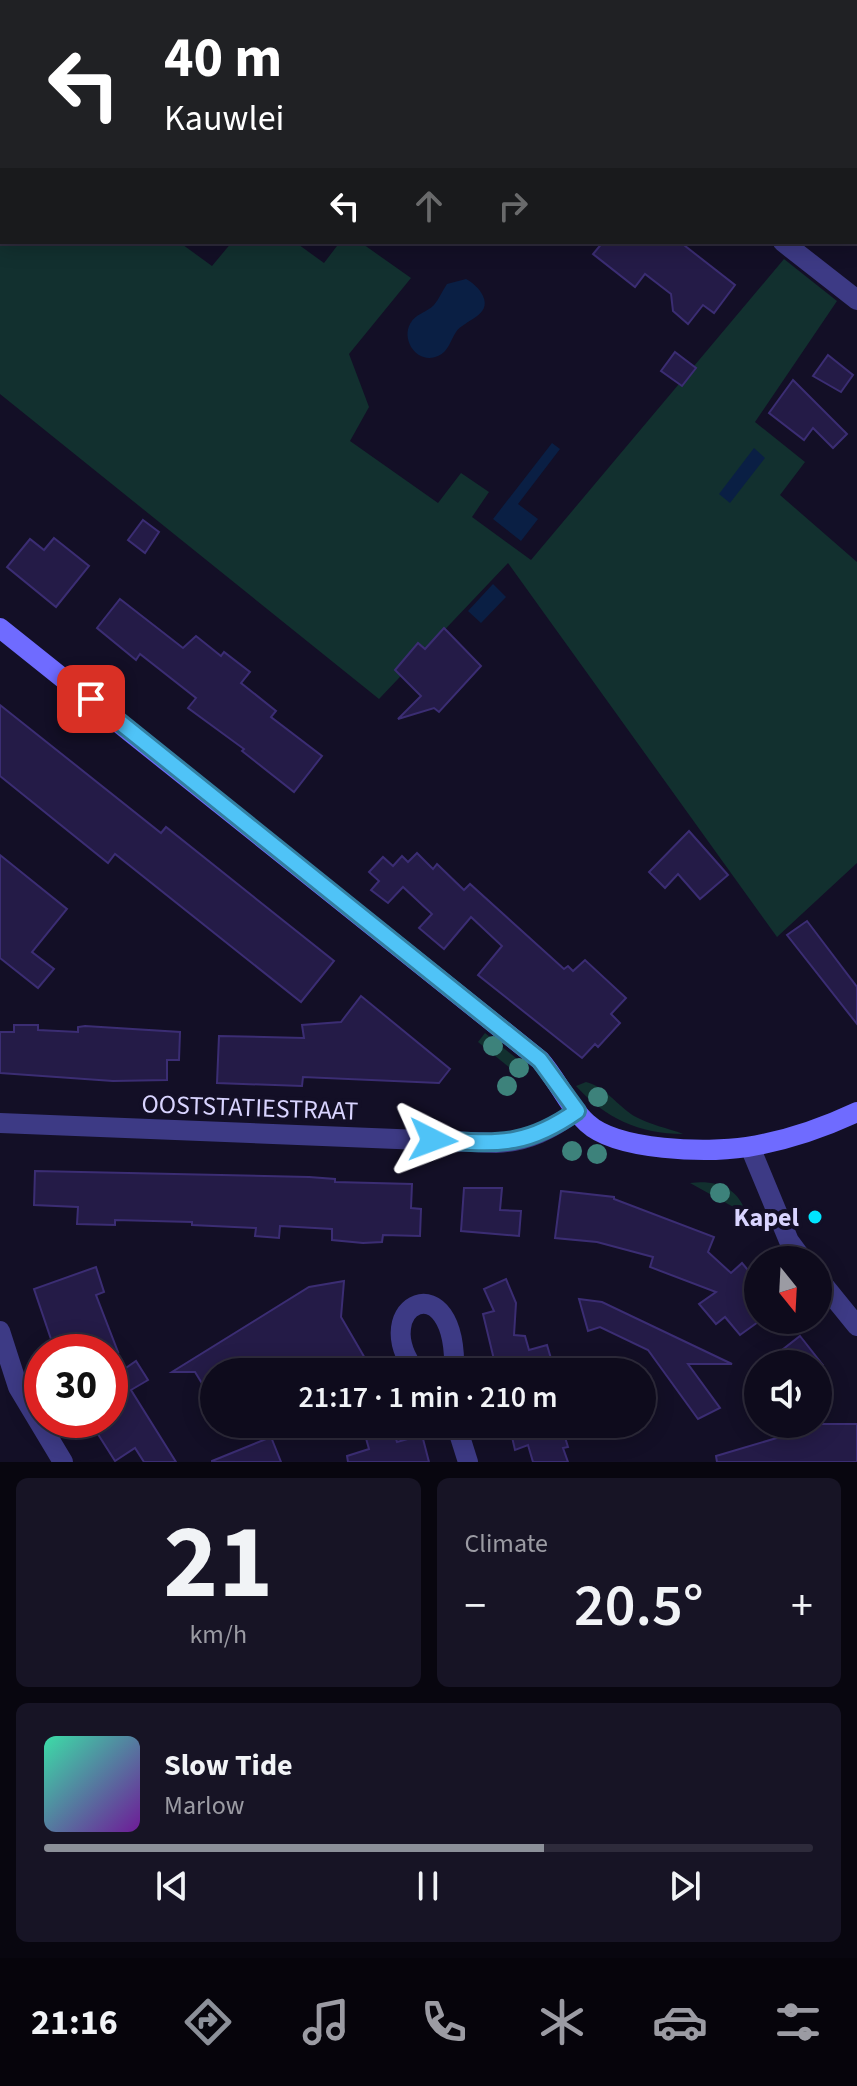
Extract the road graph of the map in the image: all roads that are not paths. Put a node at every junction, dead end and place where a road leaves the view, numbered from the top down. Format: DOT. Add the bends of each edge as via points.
graph roads {
  1 [pos="786,244"];
  2 [pos="857,300"];
  3 [pos="0,628"];
  4 [pos="577,1111"];
  5 [pos="857,1112"];
  6 [pos="0,1123"];
  7 [pos="750,1147"];
  8 [pos="794,1246"];
  9 [pos="832,1295"];
  10 [pos="857,1326"];
  11 [pos="0,1331"];
  12 [pos="410,1358"];
  13 [pos="453,1358"];
  14 [pos="460,1438"];
  15 [pos="63,1462"];
  16 [pos="468,1462"];
  1 -- 2 [label="street"];
  3 -- 4 [label="street" via="540,1060"];
  4 -- 6 [label="street, OOSTSTATIESTRAAT" via="526,1139 496,1143"];
  4 -- 7 [label="street" via="601,1133 634,1144"];
  5 -- 7 [label="street"];
  7 -- 8 [label="street"];
  9 -- 10 [label="street"];
  11 -- 15 [label="street" via="18,1387"];
  12 -- 13 [label="street" via="401,1324 413,1306 432,1303 441,1310"];
  14 -- 16 [label="street"];
}
